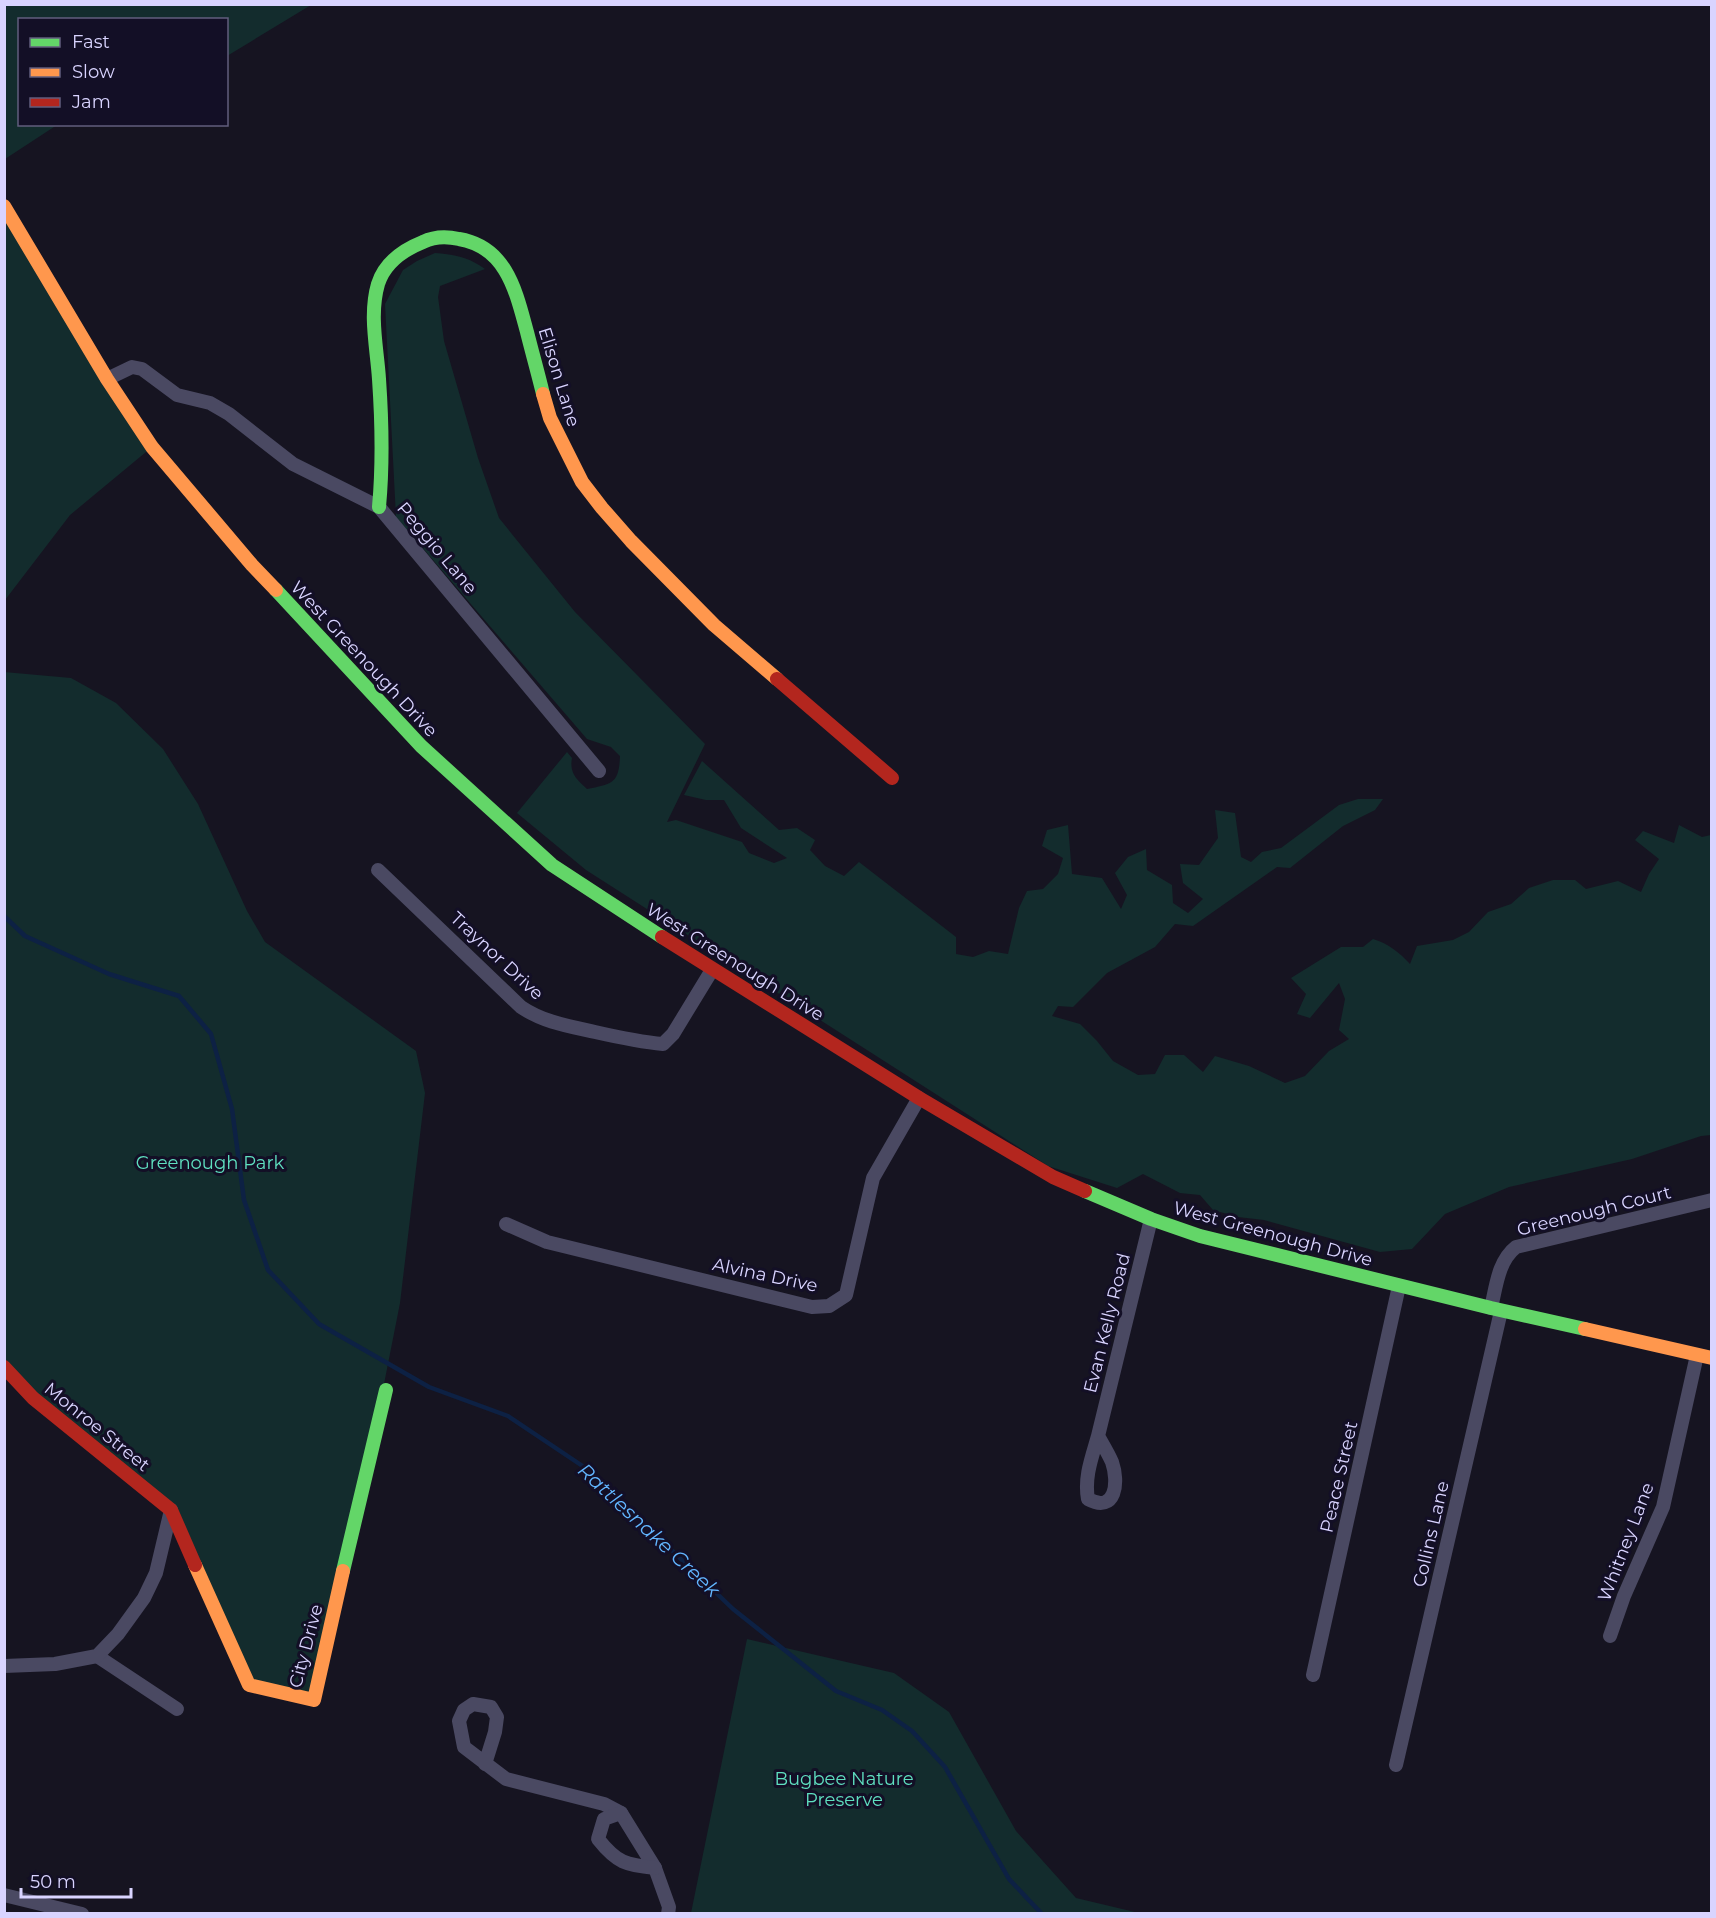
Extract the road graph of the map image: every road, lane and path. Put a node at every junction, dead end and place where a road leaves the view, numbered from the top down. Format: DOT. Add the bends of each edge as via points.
graph roads {
  1 [pos="4,206"];
  2 [pos="107,379"];
  3 [pos="379,507"];
  4 [pos="599,771"];
  5 [pos="892,778"];
  6 [pos="378,870"];
  7 [pos="712,970"];
  8 [pos="919,1098"];
  9 [pos="1712,1200"];
  10 [pos="1151,1219"];
  11 [pos="506,1224"];
  12 [pos="1400,1286"];
  13 [pos="1496,1310"];
  14 [pos="1697,1355"];
  15 [pos="1712,1358"];
  16 [pos="4,1367"];
  17 [pos="386,1390"];
  18 [pos="1098,1436"];
  19 [pos="171,1510"];
  20 [pos="1610,1636"];
  21 [pos="97,1656"];
  22 [pos="4,1666"];
  23 [pos="1313,1675"];
  24 [pos="177,1709"];
  25 [pos="485,1764"];
  26 [pos="1396,1765"];
  27 [pos="621,1813"];
  28 [pos="656,1868"];
  29 [pos="4,1894"];
  30 [pos="82,1914"];
  31 [pos="668,1914"];
  1 -- 2 [label="street, West Greenough Drive"];
  2 -- 3 [label="street, Peggio Lane" via="132,367 142,369 177,395 210,403 229,414 293,464"];
  2 -- 7 [label="street, West Greenough Drive" via="152,447 252,565 421,746 552,865"];
  3 -- 4 [label="street, Peggio Lane"];
  3 -- 5 [label="street, Elison Lane" via="382,476 381,388 374,315 377,286 391,260 434,237 476,243 495,256 509,274 550,418 582,482 602,508 714,625"];
  6 -- 7 [label="street, Traynor Drive" via="520,1007 549,1022 663,1044"];
  7 -- 8 [label="street, West Greenough Drive"];
  8 -- 10 [label="street, West Greenough Drive" via="1053,1177"];
  8 -- 11 [label="street, Alvina Drive" via="873,1178 846,1295 829,1306 812,1307 547,1242"];
  9 -- 13 [label="street, Greenough Court" via="1516,1247 1502,1264"];
  10 -- 12 [label="street, West Greenough Drive" via="1200,1236"];
  10 -- 18 [label="street, Evan Kelly Road"];
  12 -- 13 [label="street, West Greenough Drive"];
  12 -- 23 [label="street, Peace Street"];
  13 -- 14 [label="street, West Greenough Drive"];
  13 -- 26 [label="street, Collins Lane"];
  14 -- 15 [label="street, West Greenough Drive"];
  14 -- 20 [label="street, Whitney Lane" via="1663,1507"];
  16 -- 19 [label="street, Monroe Street" via="33,1398"];
  17 -- 19 [label="street, City Drive" via="314,1700 249,1685"];
  19 -- 21 [label="street" via="156,1573 144,1598"];
  21 -- 22 [label="street" via="55,1664"];
  21 -- 24 [label="street"];
  25 -- 27 [label="street" via="506,1779 604,1804"];
  27 -- 28 [label="street"];
  27 -- 28 [label="street" via="604,1820 598,1839 610,1854 631,1866"];
  28 -- 31 [label="street"];
  29 -- 30 [label="street"];
}
